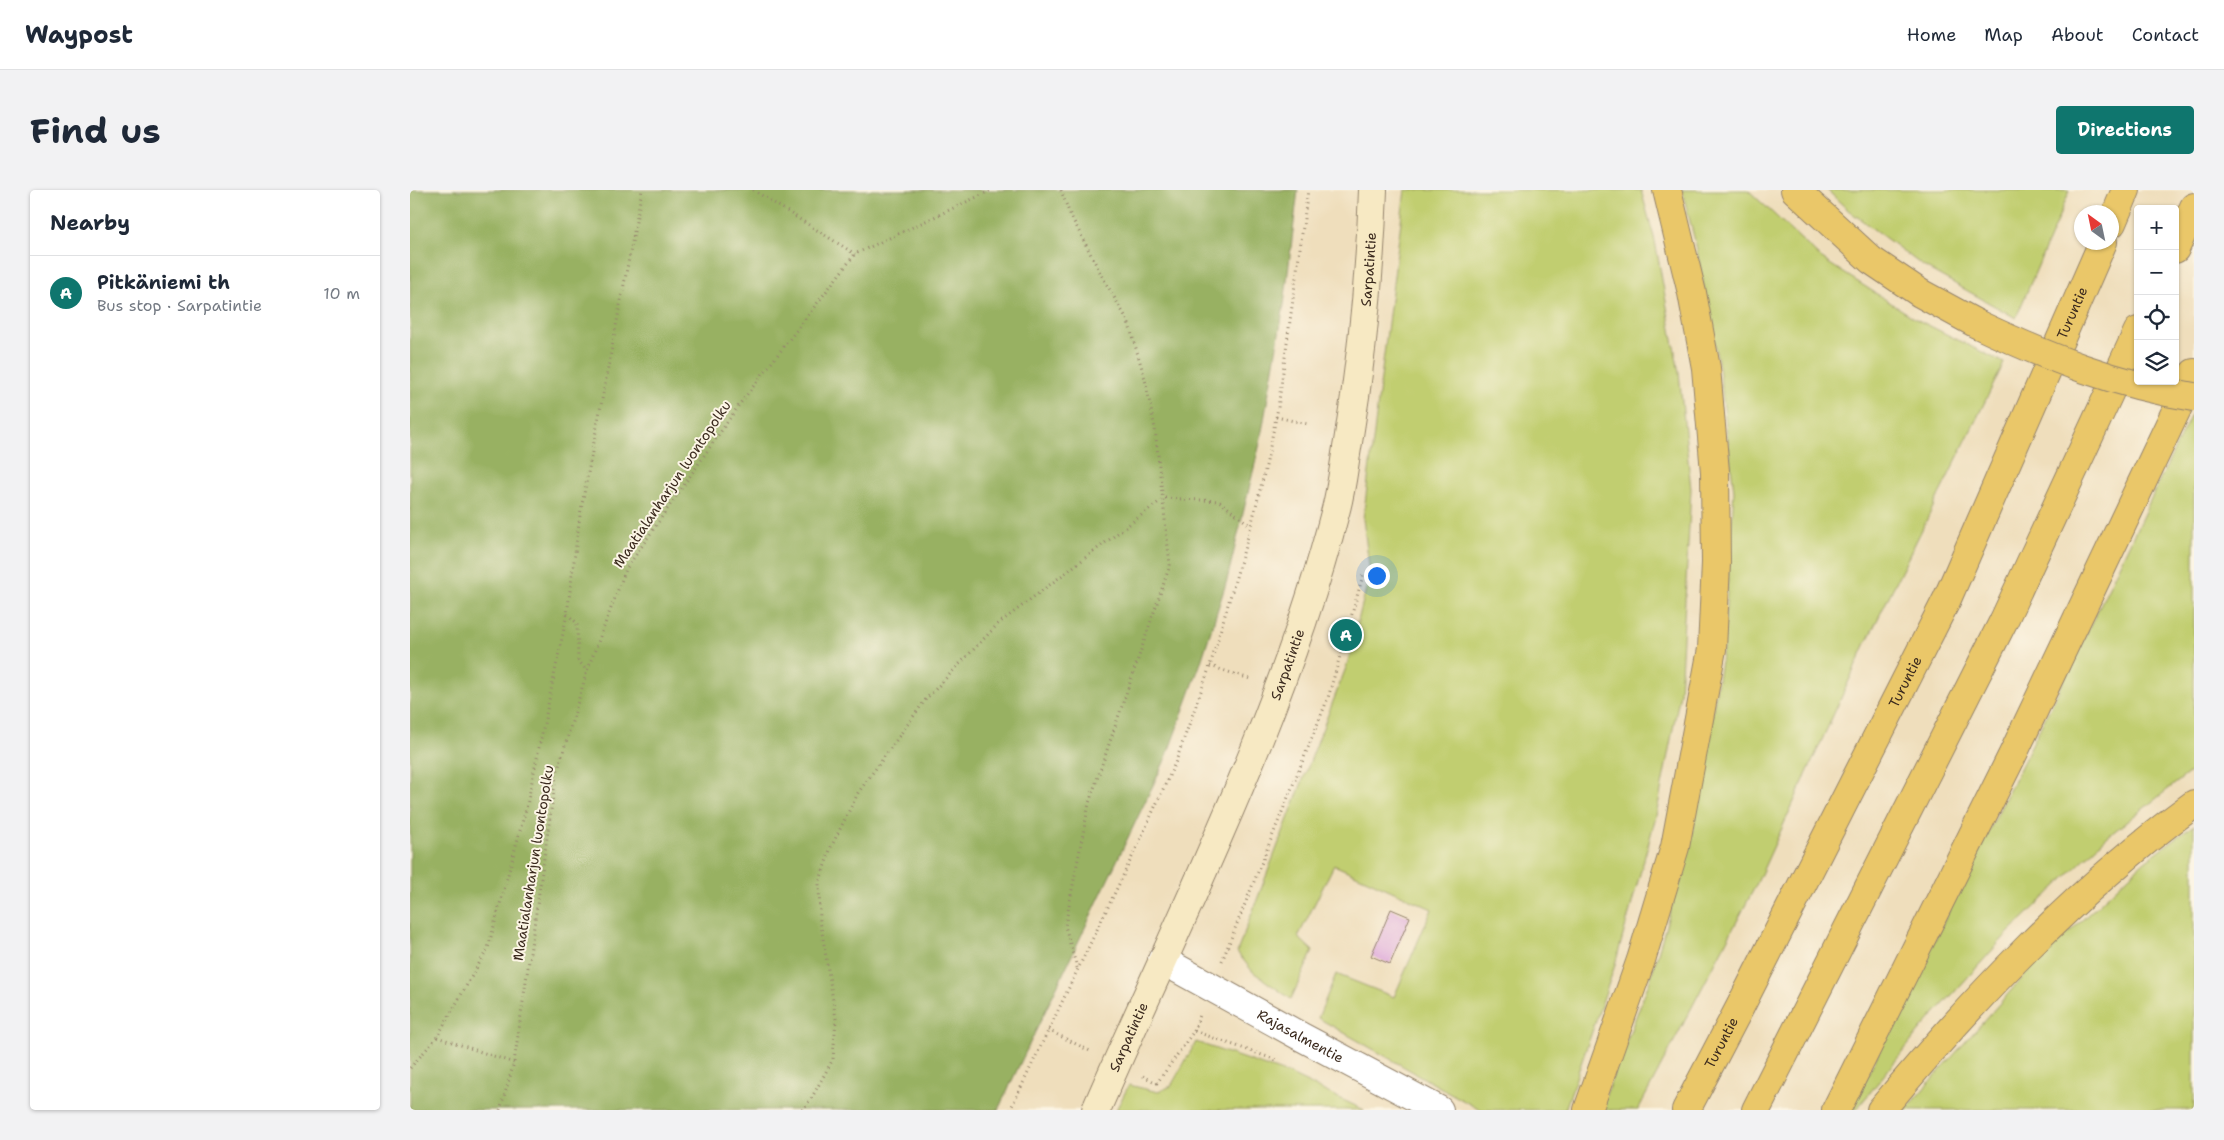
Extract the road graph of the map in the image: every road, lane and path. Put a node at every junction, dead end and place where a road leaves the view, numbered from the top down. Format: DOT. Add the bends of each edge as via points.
graph roads {
  1 [pos="642,190"];
  2 [pos="753,190"];
  3 [pos="992,190"];
  4 [pos="1061,190"];
  5 [pos="1308,190"];
  6 [pos="1373,190"];
  7 [pos="1667,190"];
  8 [pos="1795,190"];
  9 [pos="2126,190"];
  10 [pos="2119,206"];
  11 [pos="2194,207"];
  12 [pos="2179,240"];
  13 [pos="2100,250"];
  14 [pos="855,254"];
  15 [pos="2134,339"];
  16 [pos="2194,373"];
  17 [pos="2194,397"];
  18 [pos="1276,417"];
  19 [pos="1308,424"];
  20 [pos="1164,498"];
  21 [pos="1252,526"];
  22 [pos="1364,572"];
  23 [pos="567,614"];
  24 [pos="1210,666"];
  25 [pos="587,671"];
  26 [pos="1254,680"];
  27 [pos="2194,804"];
  28 [pos="1162,960"];
  29 [pos="1078,969"];
  30 [pos="1211,988"];
  31 [pos="1048,1030"];
  32 [pos="1194,1031"];
  33 [pos="437,1037"];
  34 [pos="1278,1060"];
  35 [pos="514,1063"];
  36 [pos="1116,1064"];
  37 [pos="410,1068"];
  38 [pos="500,1110"];
  39 [pos="802,1110"];
  40 [pos="1010,1110"];
  41 [pos="1096,1110"];
  42 [pos="1439,1110"];
  43 [pos="1588,1110"];
  44 [pos="1686,1110"];
  45 [pos="1756,1110"];
  46 [pos="1836,1110"];
  47 [pos="1881,1110"];
  1 -- 23 [label="path" via="580,515"];
  2 -- 14 [label="path"];
  3 -- 14 [label="path, Maatialanharjun luontopolku"];
  4 -- 20 [label="path" via="1094,261 1128,321 1152,413"];
  5 -- 18 [label="path"];
  6 -- 28 [label="main road, Sarpatintie" via="1371,254 1358,384 1337,507 1301,629 1247,772"];
  7 -- 43 [label="highway" via="1706,368 1715,472 1716,563 1712,649 1675,846 1641,960"];
  8 -- 17 [label="highway, bridge" via="1871,260 1920,293 1977,324 2090,373 2153,391"];
  9 -- 10 [label="highway"];
  11 -- 12 [label="highway"];
  13 -- 44 [label="highway, Turuntie" via="1947,599"];
  14 -- 25 [label="path, Maatialanharjun luontopolku" via="739,405 626,569"];
  15 -- 45 [label="highway" via="2004,620"];
  16 -- 46 [label="highway" via="2013,754"];
  18 -- 19 [label="path"];
  18 -- 21 [label="path"];
  20 -- 21 [label="path" via="1218,501"];
  20 -- 29 [label="path" via="1170,564 1089,803 1065,926"];
  20 -- 39 [label="path" via="998,624 926,699 858,793 831,847 819,882 820,920 836,1027 833,1059"];
  21 -- 24 [label="path"];
  22 -- 30 [label="path" via="1328,698"];
  23 -- 25 [label="path" via="577,623 578,660"];
  23 -- 33 [label="path" via="527,806 488,948"];
  24 -- 26 [label="path"];
  24 -- 29 [label="path" via="1176,761"];
  25 -- 35 [label="path, Maatialanharjun luontopolku" via="556,776"];
  27 -- 47 [label="highway" via="2140,843 2014,961"];
  28 -- 30 [label="street, Rajasalmentie"];
  28 -- 36 [label="main road, Sarpatintie"];
  29 -- 31 [label="path"];
  30 -- 32 [label="path"];
  30 -- 42 [label="street, Rajasalmentie"];
  31 -- 36 [label="path"];
  31 -- 40 [label="path"];
  32 -- 34 [label="path"];
  32 -- 36 [label="path" via="1157,1083"];
  33 -- 35 [label="path"];
  33 -- 37 [label="path"];
  35 -- 38 [label="path, Maatialanharjun luontopolku"];
  36 -- 41 [label="main road, Sarpatintie"];
}
